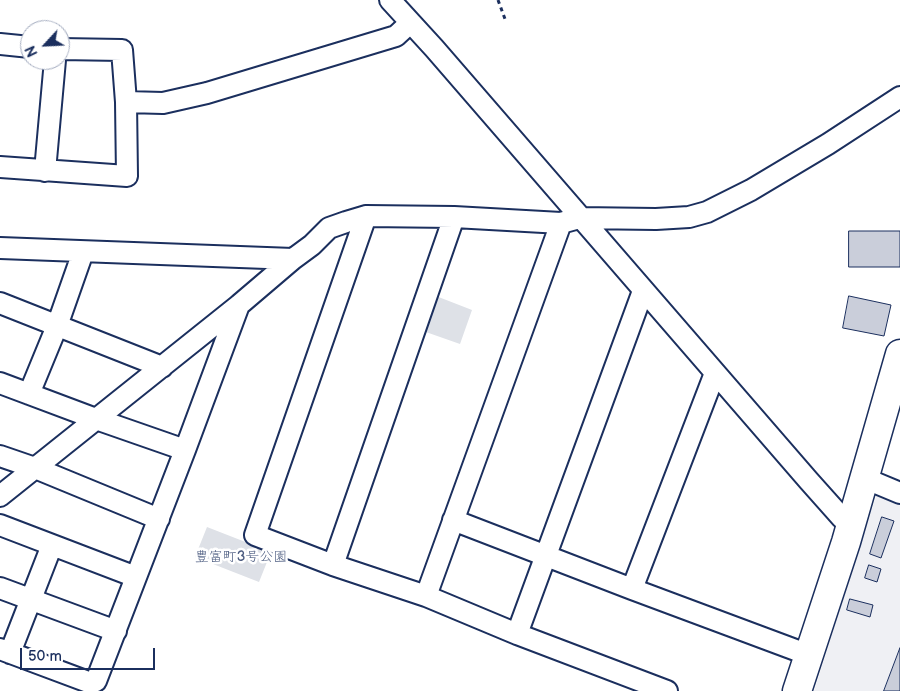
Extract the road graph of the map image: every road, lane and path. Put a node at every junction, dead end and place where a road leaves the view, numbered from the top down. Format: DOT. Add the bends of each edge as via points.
graph roads {
  1 [pos="390,0"];
  2 [pos="498,0"];
  3 [pos="505,19"];
  4 [pos="410,22"];
  5 [pos="0,44"];
  6 [pos="20,45"];
  7 [pos="70,49"];
  8 [pos="54,70"];
  9 [pos="900,97"];
  10 [pos="126,102"];
  11 [pos="0,167"];
  12 [pos="45,171"];
  13 [pos="366,216"];
  14 [pos="454,217"];
  15 [pos="570,220"];
  16 [pos="0,248"];
  17 [pos="83,252"];
  18 [pos="293,259"];
  19 [pos="643,290"];
  20 [pos="0,303"];
  21 [pos="239,305"];
  22 [pos="57,326"];
  23 [pos="900,354"];
  24 [pos="162,367"];
  25 [pos="715,373"];
  26 [pos="0,383"];
  27 [pos="29,394"];
  28 [pos="96,419"];
  29 [pos="185,450"];
  30 [pos="0,456"];
  31 [pos="35,468"];
  32 [pos="865,477"];
  33 [pos="900,492"];
  34 [pos="0,496"];
  35 [pos="159,519"];
  36 [pos="453,520"];
  37 [pos="852,522"];
  38 [pos="0,525"];
  39 [pos="52,545"];
  40 [pos="546,556"];
  41 [pos="333,565"];
  42 [pos="136,577"];
  43 [pos="0,588"];
  44 [pos="632,589"];
  45 [pos="426,596"];
  46 [pos="31,599"];
  47 [pos="116,631"];
  48 [pos="517,634"];
  49 [pos="5,651"];
  50 [pos="809,655"];
  51 [pos="667,691"];
  52 [pos="797,691"];
  1 -- 4 [label="street"];
  2 -- 3 [label="path"];
  4 -- 10 [label="street" via="396,36 207,93 163,103"];
  4 -- 15 [label="street" via="506,131"];
  5 -- 6 [label="street"];
  7 -- 10 [label="street" via="122,50"];
  8 -- 12 [label="street"];
  9 -- 15 [label="street" via="786,170 707,212 689,217 656,219"];
  10 -- 12 [label="street" via="127,176"];
  11 -- 12 [label="street"];
  13 -- 14 [label="street"];
  13 -- 18 [label="street" via="329,228"];
  13 -- 41 [label="street" via="255,535"];
  14 -- 15 [label="street"];
  14 -- 41 [label="street"];
  15 -- 19 [label="street"];
  15 -- 36 [label="street"];
  16 -- 17 [label="street"];
  17 -- 18 [label="street"];
  17 -- 22 [label="street"];
  18 -- 21 [label="street"];
  19 -- 25 [label="street"];
  19 -- 40 [label="street"];
  20 -- 22 [label="street"];
  21 -- 24 [label="street"];
  21 -- 29 [label="street"];
  22 -- 24 [label="street"];
  22 -- 27 [label="street"];
  23 -- 32 [label="street"];
  24 -- 28 [label="street"];
  25 -- 37 [label="street" via="842,518"];
  25 -- 44 [label="street"];
  26 -- 27 [label="street"];
  27 -- 28 [label="street"];
  28 -- 29 [label="street"];
  28 -- 31 [label="street"];
  29 -- 35 [label="street"];
  30 -- 31 [label="street"];
  31 -- 34 [label="street"];
  31 -- 35 [label="street"];
  32 -- 33 [label="street"];
  32 -- 37 [label="street"];
  35 -- 42 [label="street"];
  36 -- 40 [label="street"];
  36 -- 45 [label="street"];
  37 -- 50 [label="street"];
  38 -- 39 [label="street"];
  39 -- 42 [label="street"];
  39 -- 46 [label="street"];
  40 -- 44 [label="street"];
  40 -- 48 [label="street"];
  41 -- 45 [label="street"];
  42 -- 47 [label="street"];
  43 -- 46 [label="street"];
  44 -- 50 [label="street"];
  45 -- 48 [label="street"];
  46 -- 47 [label="street"];
  46 -- 49 [label="street"];
  47 -- 49 [label="street" via="96,681 91,683"];
  48 -- 51 [label="street"];
  50 -- 52 [label="street"];
}
